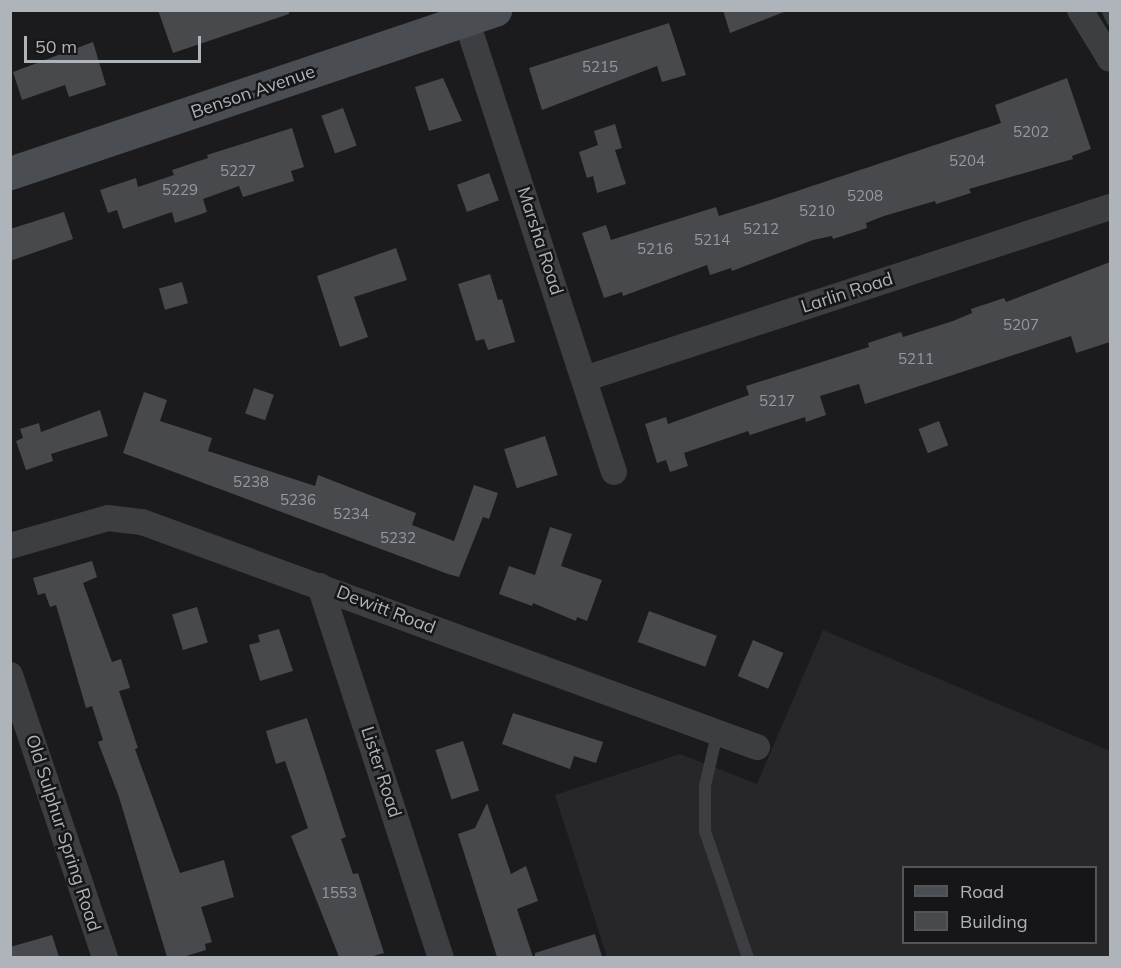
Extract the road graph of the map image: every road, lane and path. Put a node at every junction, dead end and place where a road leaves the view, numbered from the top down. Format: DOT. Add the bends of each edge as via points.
graph roads {
  1 [pos="1080,10"];
  2 [pos="475,14"];
  3 [pos="1110,59"];
  4 [pos="10,173"];
  5 [pos="1110,207"];
  6 [pos="584,379"];
  7 [pos="614,472"];
  8 [pos="10,546"];
  9 [pos="320,586"];
  10 [pos="10,675"];
  11 [pos="717,734"];
  12 [pos="757,747"];
  13 [pos="105,957"];
  14 [pos="441,957"];
  15 [pos="748,957"];
  1 -- 3 [label="street"];
  2 -- 4 [label="street, Benson Avenue"];
  2 -- 6 [label="street, Marsha Road"];
  5 -- 6 [label="street, Larlin Road"];
  6 -- 7 [label="street, Marsha Road"];
  8 -- 9 [label="street, Dewitt Road" via="88,523 126,518"];
  9 -- 11 [label="street, Dewitt Road"];
  9 -- 14 [label="street, Lister Road"];
  10 -- 13 [label="street, Old Sulphur Spring Road"];
  11 -- 12 [label="street, Dewitt Road"];
  11 -- 15 [label="lane" via="705,786 705,831"];
}
